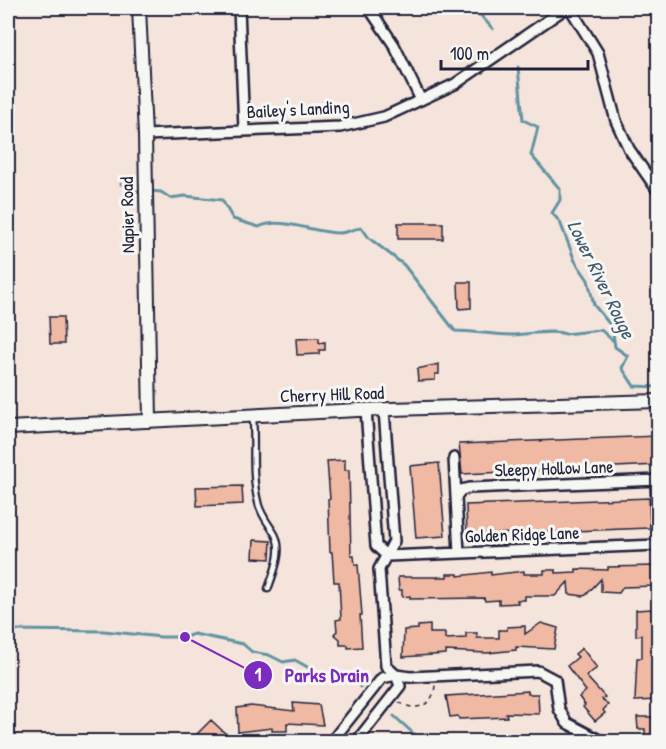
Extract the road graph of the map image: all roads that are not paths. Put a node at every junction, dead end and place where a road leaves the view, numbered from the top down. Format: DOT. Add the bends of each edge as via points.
graph roads {
  1 [pos="139,8"];
  2 [pos="239,8"];
  3 [pos="369,8"];
  4 [pos="566,8"];
  5 [pos="570,8"];
  6 [pos="421,100"];
  7 [pos="243,129"];
  8 [pos="145,135"];
  9 [pos="658,191"];
  10 [pos="658,401"];
  11 [pos="366,410"];
  12 [pos="384,410"];
  13 [pos="253,415"];
  14 [pos="150,421"];
  15 [pos="8,428"];
  16 [pos="454,458"];
  17 [pos="657,480"];
  18 [pos="390,489"];
  19 [pos="372,490"];
  20 [pos="456,497"];
  21 [pos="658,531"];
  22 [pos="658,545"];
  23 [pos="459,553"];
  24 [pos="387,556"];
  25 [pos="268,590"];
  26 [pos="396,675"];
  27 [pos="331,741"];
  28 [pos="356,741"];
  29 [pos="603,741"];
  1 -- 8 [label="street, Napier Road"];
  2 -- 7 [label="street"];
  3 -- 6 [label="street" via="394,45"];
  4 -- 6 [label="street, Bailey's Landing" via="455,84"];
  5 -- 9 [label="street" via="598,53 616,122"];
  6 -- 7 [label="street, Bailey's Landing" via="384,117 340,127"];
  7 -- 8 [label="street, Bailey's Landing"];
  8 -- 14 [label="street, Napier Road"];
  10 -- 12 [label="street, Cherry Hill Road"];
  11 -- 12 [label="street, Cherry Hill Road"];
  11 -- 13 [label="street, Cherry Hill Road"];
  11 -- 19 [label="street"];
  12 -- 18 [label="street"];
  13 -- 14 [label="street, Cherry Hill Road"];
  13 -- 25 [label="lane" via="258,504 275,533 279,554"];
  14 -- 15 [label="street, Cherry Hill Road"];
  16 -- 20 [label="street"];
  17 -- 20 [label="street, Sleepy Hollow Lane" via="470,488 461,490"];
  17 -- 21 [label="street, Sleepy Hollow Lane"];
  18 -- 19 [label="street"];
  18 -- 24 [label="street" via="394,541"];
  19 -- 24 [label="street" via="376,546"];
  20 -- 23 [label="street"];
  22 -- 23 [label="street, Golden Ridge Lane"];
  23 -- 24 [label="street, Golden Ridge Lane"];
  24 -- 26 [label="street" via="379,569 385,656 386,666"];
  26 -- 27 [label="street" via="382,678"];
  26 -- 28 [label="street" via="400,686"];
  26 -- 29 [label="street" via="543,672 555,680 559,709 567,723"];
}
